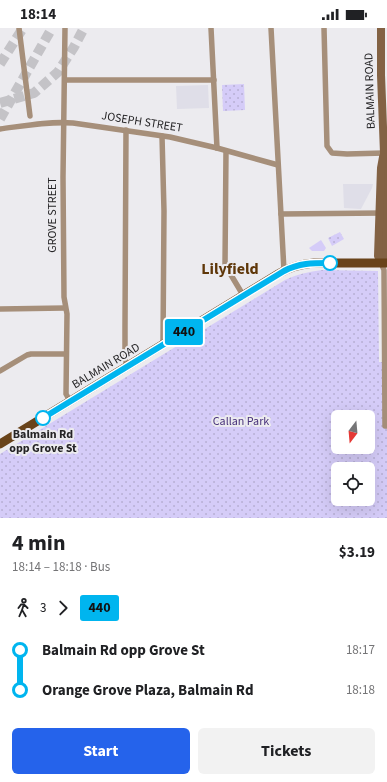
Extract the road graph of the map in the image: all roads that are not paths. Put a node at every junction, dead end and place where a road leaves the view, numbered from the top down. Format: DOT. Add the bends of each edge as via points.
graph roads {
  1 [pos="19,28"];
  2 [pos="65,28"];
  3 [pos="211,28"];
  4 [pos="271,28"];
  5 [pos="324,28"];
  6 [pos="381,28"];
  7 [pos="65,80"];
  8 [pos="214,80"];
  9 [pos="385,112"];
  10 [pos="30,116"];
  11 [pos="64,122"];
  12 [pos="0,129"];
  13 [pos="126,130"];
  14 [pos="162,136"];
  15 [pos="217,148"];
  16 [pos="226,151"];
  17 [pos="384,153"];
  18 [pos="278,165"];
  19 [pos="382,213"];
  20 [pos="281,214"];
  21 [pos="384,263"];
  22 [pos="284,271"];
  23 [pos="243,295"];
  24 [pos="0,308"];
  25 [pos="65,308"];
  26 [pos="163,345"];
  27 [pos="66,354"];
  28 [pos="127,367"];
  29 [pos="0,371"];
  30 [pos="70,401"];
  31 [pos="386,426"];
  32 [pos="0,444"];
  1 -- 10 [label="street"];
  2 -- 7 [label="street, GROVE STREET"];
  3 -- 8 [label="street"];
  4 -- 18 [label="street"];
  5 -- 17 [label="street" via="327,146 332,153"];
  6 -- 9 [label="main road, BALMAIN ROAD"];
  7 -- 8 [label="street"];
  7 -- 11 [label="street, GROVE STREET"];
  8 -- 15 [label="street"];
  9 -- 17 [label="main road, BALMAIN ROAD"];
  11 -- 12 [label="street, JOSEPH STREET"];
  11 -- 13 [label="street, JOSEPH STREET"];
  11 -- 25 [label="street, GROVE STREET"];
  13 -- 14 [label="street, JOSEPH STREET"];
  13 -- 28 [label="street" via="124,327"];
  14 -- 15 [label="street, JOSEPH STREET"];
  14 -- 26 [label="street"];
  15 -- 16 [label="street, JOSEPH STREET"];
  16 -- 18 [label="street, JOSEPH STREET"];
  16 -- 23 [label="street" via="225,265"];
  17 -- 19 [label="main road, BALMAIN ROAD" via="387,169"];
  18 -- 20 [label="street"];
  19 -- 20 [label="street"];
  19 -- 21 [label="main road, BALMAIN ROAD"];
  20 -- 22 [label="street"];
  21 -- 22 [label="main road, BALMAIN ROAD" via="309,263 296,265"];
  21 -- 31 [label="street"];
  22 -- 23 [label="main road, BALMAIN ROAD"];
  23 -- 26 [label="main road, BALMAIN ROAD"];
  24 -- 25 [label="street"];
  25 -- 27 [label="street, GROVE STREET"];
  26 -- 28 [label="main road, BALMAIN ROAD"];
  27 -- 29 [label="street" via="27,355"];
  27 -- 30 [label="street, GROVE STREET" via="66,394"];
  28 -- 30 [label="main road, BALMAIN ROAD"];
  30 -- 32 [label="main road, BALMAIN ROAD"];
}
